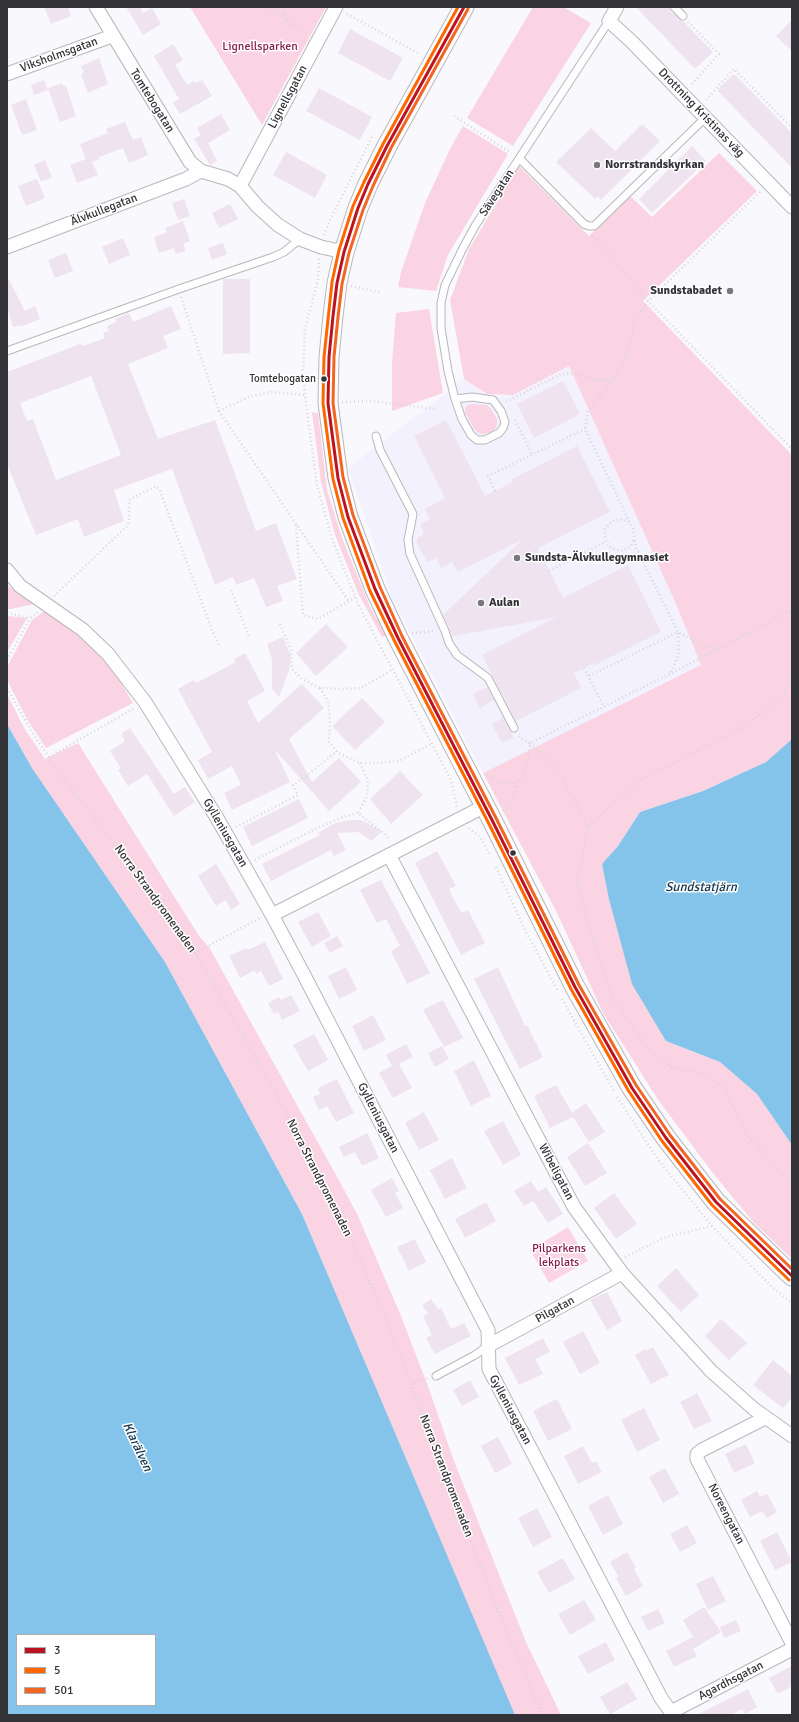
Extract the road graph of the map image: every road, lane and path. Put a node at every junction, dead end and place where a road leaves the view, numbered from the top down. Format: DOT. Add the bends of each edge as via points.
graph roads {
  1 [pos="96,7"];
  2 [pos="266,7"];
  3 [pos="284,7"];
  4 [pos="336,7"];
  5 [pos="464,7"];
  6 [pos="617,7"];
  7 [pos="674,7"];
  8 [pos="683,16"];
  9 [pos="287,21"];
  10 [pos="609,21"];
  11 [pos="112,36"];
  12 [pos="318,41"];
  13 [pos="420,54"];
  14 [pos="7,74"];
  15 [pos="682,94"];
  16 [pos="701,113"];
  17 [pos="454,116"];
  18 [pos="792,128"];
  19 [pos="520,159"];
  20 [pos="201,171"];
  21 [pos="769,183"];
  22 [pos="240,186"];
  23 [pos="792,207"];
  24 [pos="590,226"];
  25 [pos="300,239"];
  26 [pos="7,247"];
  27 [pos="344,252"];
  28 [pos="347,285"];
  29 [pos="179,289"];
  30 [pos="382,293"];
  31 [pos="648,301"];
  32 [pos="7,351"];
  33 [pos="615,378"];
  34 [pos="305,395"];
  35 [pos="455,398"];
  36 [pos="346,402"];
  37 [pos="509,408"];
  38 [pos="435,410"];
  39 [pos="219,411"];
  40 [pos="512,415"];
  41 [pos="585,429"];
  42 [pos="376,436"];
  43 [pos="792,449"];
  44 [pos="533,456"];
  45 [pos="495,491"];
  46 [pos="630,523"];
  47 [pos="296,525"];
  48 [pos="634,540"];
  49 [pos="605,542"];
  50 [pos="7,570"];
  51 [pos="549,571"];
  52 [pos="231,590"];
  53 [pos="356,597"];
  54 [pos="348,600"];
  55 [pos="45,604"];
  56 [pos="792,610"];
  57 [pos="7,613"];
  58 [pos="30,618"];
  59 [pos="280,624"];
  60 [pos="678,632"];
  61 [pos="249,637"];
  62 [pos="220,647"];
  63 [pos="717,649"];
  64 [pos="7,660"];
  65 [pos="584,668"];
  66 [pos="392,670"];
  67 [pos="670,674"];
  68 [pos="589,676"];
  69 [pos="792,676"];
  70 [pos="7,688"];
  71 [pos="320,688"];
  72 [pos="144,702"];
  73 [pos="604,707"];
  74 [pos="514,728"];
  75 [pos="530,743"];
  76 [pos="431,744"];
  77 [pos="337,751"];
  78 [pos="49,757"];
  79 [pos="360,763"];
  80 [pos="358,813"];
  81 [pos="488,813"];
  82 [pos="588,826"];
  83 [pos="225,832"];
  84 [pos="393,853"];
  85 [pos="244,865"];
  86 [pos="272,915"];
  87 [pos="195,953"];
  88 [pos="792,1183"];
  89 [pos="712,1226"];
  90 [pos="614,1262"];
  91 [pos="622,1273"];
  92 [pos="792,1276"];
  93 [pos="488,1346"];
  94 [pos="436,1376"];
  95 [pos="411,1384"];
  96 [pos="765,1418"];
  97 [pos="792,1436"];
  98 [pos="792,1643"];
  99 [pos="792,1649"];
  100 [pos="672,1714"];
  101 [pos="542,1715"];
  1 -- 11 [label="street, Tomtebogatan"];
  2 -- 9 [label="path"];
  3 -- 9 [label="path"];
  4 -- 12 [label="street, Lignellsgatan"];
  4 -- 13 [label="path"];
  5 -- 27 [label="street" via="387,146 358,208"];
  6 -- 10 [label="street, Sävegatan"];
  7 -- 8 [label="lane"];
  8 -- 15 [label="path" via="719,54"];
  9 -- 12 [label="path"];
  10 -- 15 [label="street, Drottning Kristinas väg"];
  10 -- 19 [label="lane, Sävegatan"];
  11 -- 14 [label="street, Viksholmsgatan"];
  11 -- 20 [label="street, Tomtebogatan" via="190,162"];
  12 -- 22 [label="street, Lignellsgatan"];
  15 -- 16 [label="street, Drottning Kristinas väg"];
  16 -- 18 [label="path" via="734,69"];
  16 -- 21 [label="street, Drottning Kristinas väg"];
  16 -- 24 [label="lane" via="598,222"];
  17 -- 19 [label="path"];
  19 -- 24 [label="lane" via="584,224"];
  19 -- 35 [label="lane, Sävegatan" via="463,248 445,285 441,328"];
  20 -- 22 [label="street, Tomtebogatan" via="228,179"];
  20 -- 26 [label="street, Älvkullegatan"];
  21 -- 23 [label="street, Drottning Kristinas väg"];
  21 -- 31 [label="path"];
  22 -- 25 [label="street, Tomtebogatan" via="278,225"];
  24 -- 31 [label="path" via="589,231"];
  25 -- 27 [label="street, Tomtebogatan" via="321,248"];
  25 -- 29 [label="lane" via="273,258"];
  27 -- 81 [label="street" via="333,316 328,364 328,403 338,478 348,517 375,589 398,638"];
  28 -- 30 [label="path"];
  29 -- 32 [label="lane"];
  29 -- 39 [label="path"];
  31 -- 33 [label="path" via="636,318 625,360"];
  31 -- 43 [label="path"];
  33 -- 37 [label="path" via="598,380 580,373 561,374 505,402"];
  33 -- 41 [label="path" via="588,411"];
  34 -- 39 [label="path" via="273,392 251,396"];
  35 -- 35 [label="lane, Sävegatan" via="462,419 477,440 485,440 503,428 502,411 493,400"];
  36 -- 38 [label="path" via="370,401"];
  39 -- 47 [label="path"];
  40 -- 44 [label="path"];
  41 -- 44 [label="path"];
  41 -- 46 [label="path"];
  42 -- 74 [label="lane" via="380,450 413,514 408,540 410,554 449,643 457,655 488,678"];
  44 -- 45 [label="path" via="488,476"];
  46 -- 48 [label="path"];
  46 -- 49 [label="path" via="622,519 612,521 605,529"];
  47 -- 54 [label="path"];
  47 -- 54 [label="path" via="302,615 318,619"];
  48 -- 49 [label="path" via="630,547 621,551 611,548"];
  48 -- 60 [label="path"];
  49 -- 51 [label="path"];
  50 -- 55 [label="street, Gylleniusgatan" via="20,586"];
  52 -- 61 [label="path"];
  53 -- 54 [label="path"];
  55 -- 58 [label="path"];
  55 -- 62 [label="path" via="128,525 129,500 156,486 160,490"];
  55 -- 72 [label="street, Gylleniusgatan" via="84,630 108,654"];
  56 -- 63 [label="path"];
  57 -- 58 [label="path"];
  58 -- 64 [label="path"];
  59 -- 71 [label="path" via="291,650 292,669"];
  60 -- 63 [label="path"];
  60 -- 67 [label="path" via="679,654"];
  60 -- 68 [label="path"];
  63 -- 67 [label="path"];
  65 -- 68 [label="path"];
  66 -- 71 [label="path" via="361,688"];
  67 -- 73 [label="path"];
  68 -- 73 [label="path"];
  69 -- 82 [label="path" via="782,698 740,729 638,781"];
  70 -- 78 [label="path, Norra Strandpromenaden"];
  71 -- 77 [label="path" via="328,701 329,742"];
  72 -- 78 [label="path"];
  72 -- 83 [label="street, Gylleniusgatan"];
  73 -- 75 [label="path"];
  74 -- 75 [label="path" via="521,739"];
  75 -- 81 [label="path" via="528,758 517,783 514,800 505,810"];
  75 -- 82 [label="path" via="544,755 561,777"];
  76 -- 79 [label="path" via="399,761"];
  77 -- 79 [label="path"];
  77 -- 83 [label="path" via="293,785 298,795"];
  78 -- 87 [label="path, Norra Strandpromenaden" via="170,916"];
  79 -- 80 [label="path" via="368,781 367,796"];
  80 -- 84 [label="path" via="385,834"];
  80 -- 85 [label="path" via="313,830"];
  81 -- 84 [label="street"];
  81 -- 92 [label="street" via="575,987 632,1088 666,1138 716,1202"];
  82 -- 88 [label="path" via="577,886 612,996 651,1053 671,1068 702,1073 723,1087 750,1138"];
  83 -- 85 [label="street, Gylleniusgatan"];
  84 -- 86 [label="street"];
  84 -- 90 [label="street, Wibeligatan" via="574,1207"];
  85 -- 86 [label="street, Gylleniusgatan"];
  86 -- 87 [label="path" via="263,917"];
  86 -- 93 [label="street, Gylleniusgatan" via="488,1330"];
  87 -- 95 [label="path, Norra Strandpromenaden" via="336,1205"];
  89 -- 90 [label="path" via="666,1237"];
  90 -- 91 [label="street, Wibeligatan"];
  91 -- 93 [label="street, Pilgatan"];
  91 -- 96 [label="street, Wibeligatan" via="711,1371"];
  93 -- 94 [label="lane"];
  93 -- 100 [label="street, Gylleniusgatan" via="489,1369 661,1698"];
  94 -- 95 [label="path"];
  95 -- 101 [label="path, Norra Strandpromenaden" via="493,1598"];
  96 -- 97 [label="street, Wibeligatan"];
  96 -- 98 [label="street, Noreengatan" via="702,1450 697,1454 697,1459"];
  99 -- 100 [label="street, Agardhsgatan"];
}
